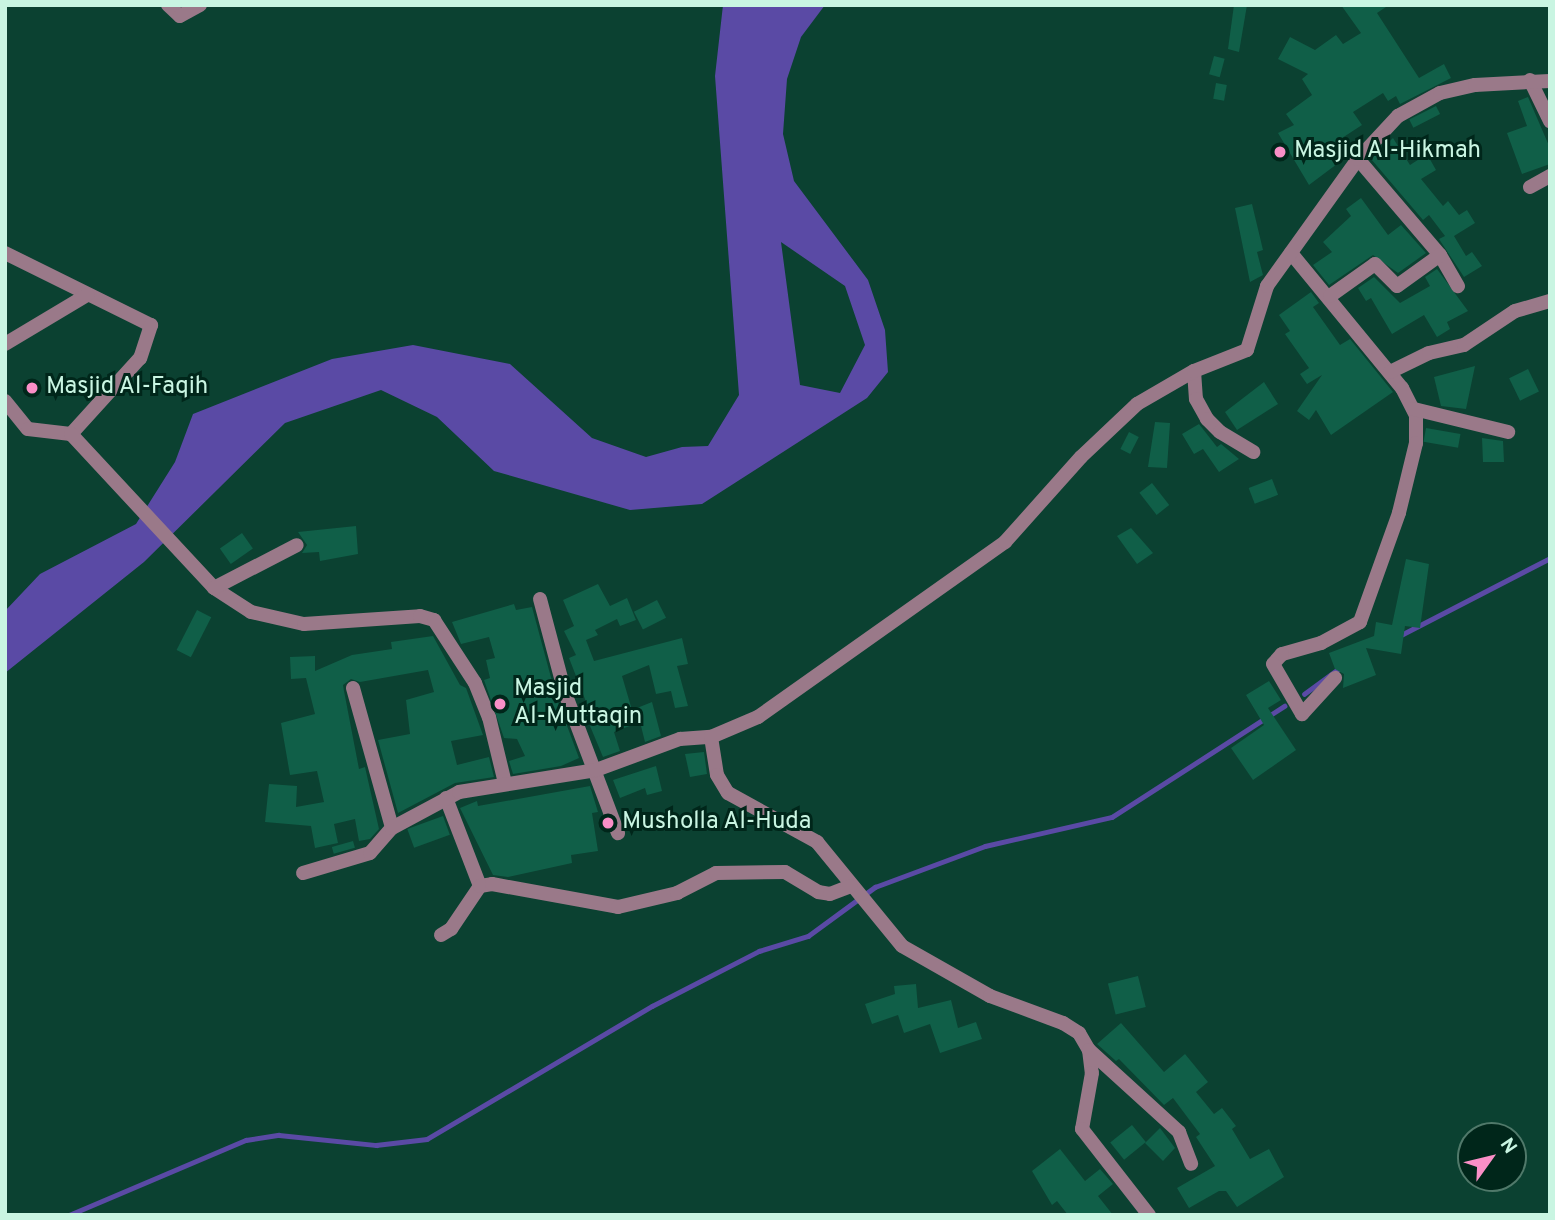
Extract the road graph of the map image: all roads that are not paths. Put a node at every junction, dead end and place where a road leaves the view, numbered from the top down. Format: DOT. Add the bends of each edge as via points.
graph roads {
  1 [pos="168,5"];
  2 [pos="200,5"];
  3 [pos="1531,80"];
  4 [pos="1550,81"];
  5 [pos="1550,121"];
  6 [pos="1358,159"];
  7 [pos="1550,176"];
  8 [pos="1530,187"];
  9 [pos="6,253"];
  10 [pos="1291,253"];
  11 [pos="1440,255"];
  12 [pos="1458,286"];
  13 [pos="88,295"];
  14 [pos="1330,296"];
  15 [pos="1550,300"];
  16 [pos="5,344"];
  17 [pos="1194,371"];
  18 [pos="1390,372"];
  19 [pos="5,401"];
  20 [pos="1414,409"];
  21 [pos="1508,432"];
  22 [pos="71,434"];
  23 [pos="1253,452"];
  24 [pos="297,545"];
  25 [pos="215,589"];
  26 [pos="540,599"];
  27 [pos="1335,678"];
  28 [pos="353,688"];
  29 [pos="711,737"];
  30 [pos="596,770"];
  31 [pos="505,783"];
  32 [pos="446,798"];
  33 [pos="392,828"];
  34 [pos="618,833"];
  35 [pos="303,873"];
  36 [pos="480,886"];
  37 [pos="855,890"];
  38 [pos="441,936"];
  39 [pos="1089,1050"];
  40 [pos="1191,1164"];
  41 [pos="1149,1215"];
  1 -- 2 [label="street" via="180,16"];
  3 -- 4 [label="street"];
  3 -- 5 [label="street"];
  3 -- 6 [label="street" via="1475,85 1419,102 1398,116"];
  6 -- 10 [label="street"];
  6 -- 11 [label="street"];
  7 -- 8 [label="street"];
  9 -- 13 [label="street"];
  10 -- 14 [label="street"];
  10 -- 17 [label="street" via="1260,299 1250,347 1229,360"];
  11 -- 12 [label="street"];
  11 -- 14 [label="street" via="1397,286 1375,264"];
  13 -- 16 [label="street"];
  13 -- 22 [label="street" via="150,324 151,334 140,358"];
  14 -- 18 [label="street"];
  15 -- 18 [label="street" via="1516,311 1468,343 1429,353"];
  17 -- 23 [label="street" via="1196,399 1207,419"];
  17 -- 29 [label="street" via="1158,390 1119,420 1004,542 758,717"];
  18 -- 20 [label="street"];
  19 -- 22 [label="street" via="28,429"];
  20 -- 21 [label="street"];
  20 -- 27 [label="street" via="1412,464 1385,560 1360,622 1321,643 1282,654 1273,664 1304,714"];
  22 -- 25 [label="street" via="143,506"];
  24 -- 25 [label="street"];
  25 -- 31 [label="street" via="251,612 304,624 431,618 475,683 489,717"];
  26 -- 30 [label="street" via="565,693"];
  28 -- 33 [label="street"];
  29 -- 30 [label="street" via="680,739"];
  29 -- 37 [label="street" via="717,775 728,793 808,835"];
  30 -- 31 [label="street"];
  30 -- 34 [label="street"];
  31 -- 32 [label="street"];
  32 -- 33 [label="street"];
  32 -- 36 [label="street"];
  33 -- 35 [label="street" via="370,853"];
  36 -- 37 [label="street" via="512,884 618,907 677,893 716,873 785,872 818,892"];
  36 -- 38 [label="street" via="451,929"];
  37 -- 39 [label="street" via="902,946 990,996 1063,1023 1079,1033"];
  39 -- 40 [label="street" via="1179,1132"];
  39 -- 41 [label="street" via="1092,1082 1082,1129"];
}
